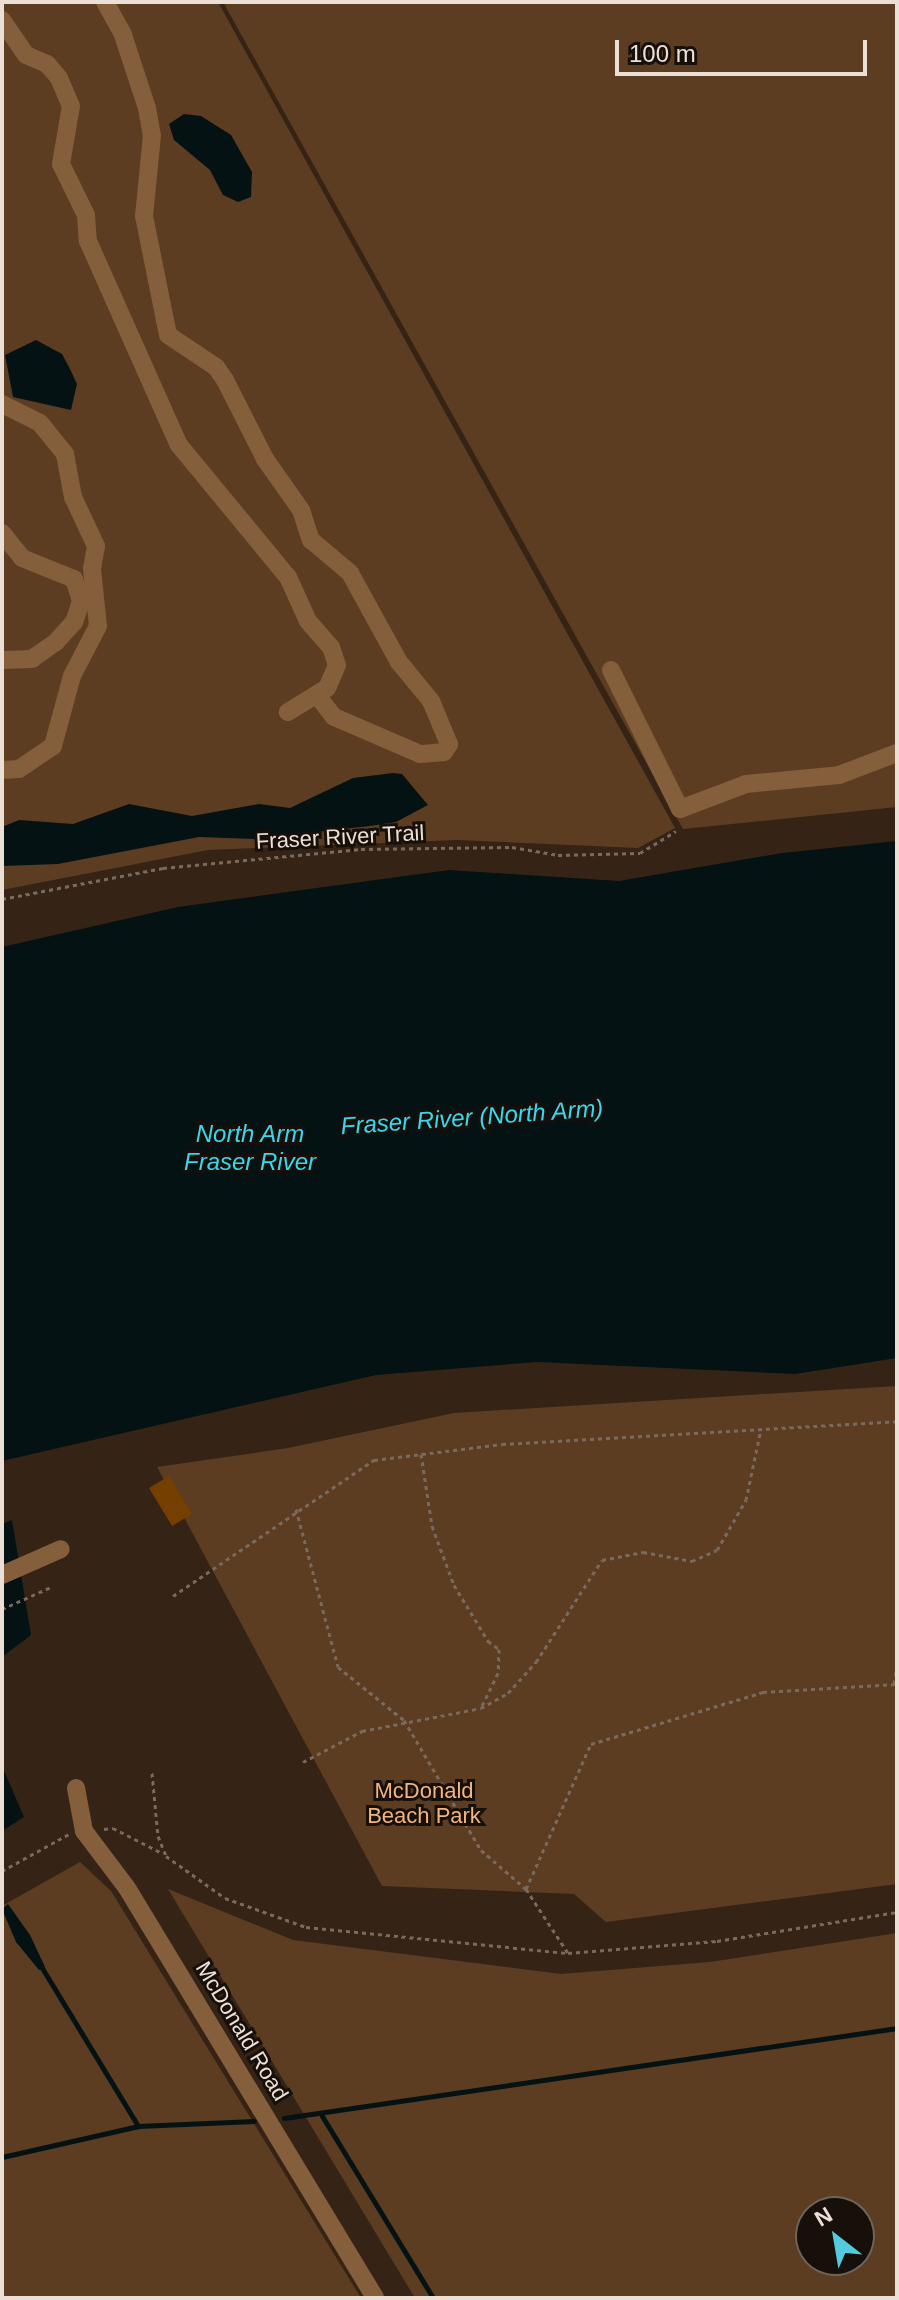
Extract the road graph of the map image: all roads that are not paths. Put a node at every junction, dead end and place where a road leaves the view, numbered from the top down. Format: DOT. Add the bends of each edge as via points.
graph roads {
  1 [pos="105,2"];
  2 [pos="2,20"];
  3 [pos="2,404"];
  4 [pos="2,533"];
  5 [pos="2,660"];
  6 [pos="611,670"];
  7 [pos="317,695"];
  8 [pos="288,712"];
  9 [pos="897,753"];
  10 [pos="2,770"];
  11 [pos="61,1549"];
  12 [pos="2,1575"];
  13 [pos="76,1788"];
  14 [pos="375,2298"];
  1 -- 7 [label="street" via="123,35 149,122 144,216 168,335 216,367 225,380 265,459 301,510 311,540 350,573 399,662 431,701 449,744 444,752 420,754 334,717"];
  2 -- 7 [label="street" via="26,55 59,78 71,106 61,164 86,215 88,241 179,445 288,577 308,621 331,647 337,665 334,677"];
  3 -- 10 [label="street" via="40,423 65,454 73,497 96,546 92,569 98,626 72,676 53,746 19,769"];
  4 -- 5 [label="street" via="22,558 74,579 81,601 74,622 56,642 32,659"];
  6 -- 9 [label="street" via="680,809 746,784 839,775"];
  7 -- 8 [label="street"];
  11 -- 12 [label="street"];
  13 -- 14 [label="street, McDonald Road" via="84,1831 127,1888"];
}
